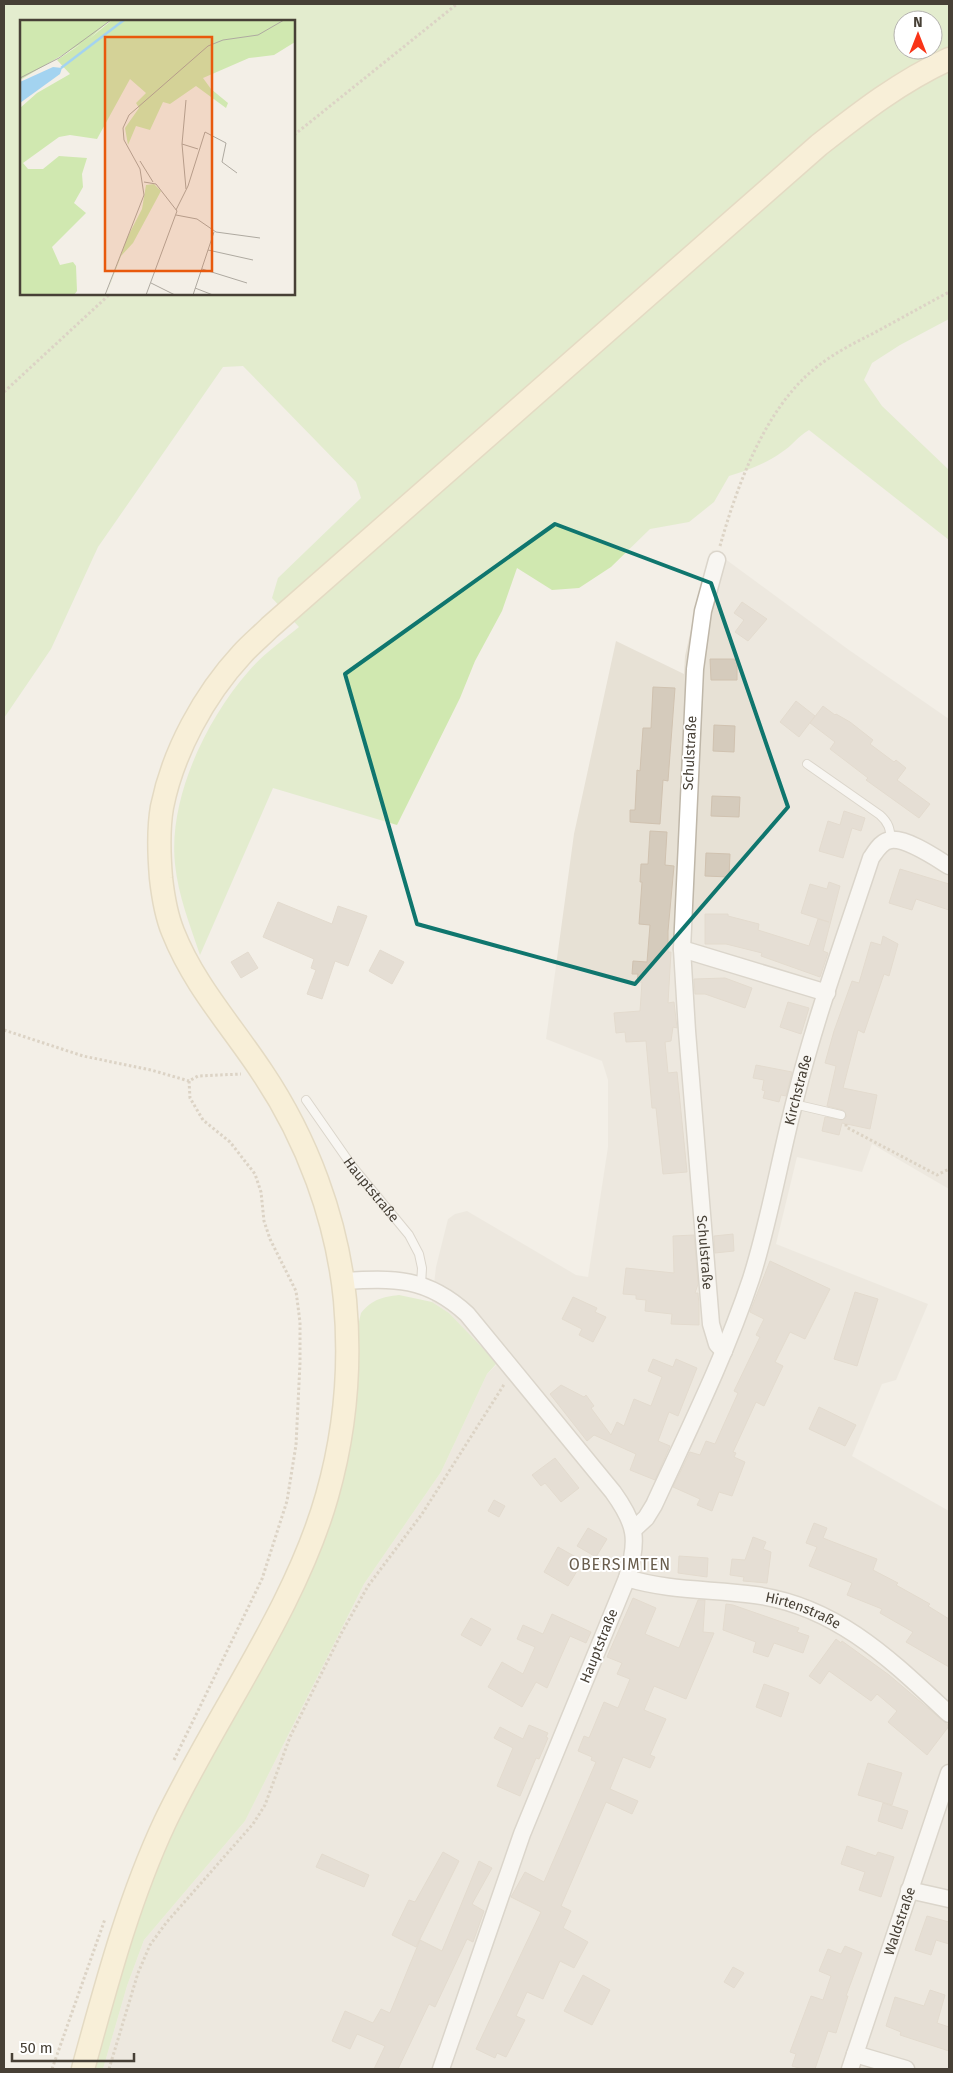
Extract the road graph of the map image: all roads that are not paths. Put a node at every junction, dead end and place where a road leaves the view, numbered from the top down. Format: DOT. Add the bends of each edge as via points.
graph roads {
  1 [pos="949,59"];
  2 [pos="717,560"];
  3 [pos="807,764"];
  4 [pos="891,840"];
  5 [pos="949,866"];
  6 [pos="682,949"];
  7 [pos="827,993"];
  8 [pos="306,1100"];
  9 [pos="794,1104"];
  10 [pos="841,1115"];
  11 [pos="343,1281"];
  12 [pos="421,1285"];
  13 [pos="724,1351"];
  14 [pos="633,1530"];
  15 [pos="627,1578"];
  16 [pos="949,1714"];
  17 [pos="949,1773"];
  18 [pos="909,1890"];
  19 [pos="949,1898"];
  20 [pos="856,2054"];
  21 [pos="83,2069"];
  22 [pos="441,2069"];
  23 [pos="850,2069"];
  24 [pos="906,2069"];
  1 -- 11 [label="main road" via="880,98 819,145 270,627 241,654 194,722 168,782 162,808 159,833 162,888 169,922 188,966 264,1074 314,1171 326,1206"];
  2 -- 6 [label="street, Schulstraße" via="703,611 695,669"];
  3 -- 4 [label="lane" via="887,821"];
  4 -- 5 [label="street" via="906,843"];
  4 -- 7 [label="street, Kirchstraße" via="877,849 871,858"];
  6 -- 7 [label="street"];
  6 -- 13 [label="street, Schulstraße" via="712,1324 717,1344"];
  7 -- 9 [label="street, Kirchstraße"];
  8 -- 12 [label="lane, Hauptstraße" via="352,1166 409,1235 419,1254"];
  9 -- 10 [label="lane"];
  9 -- 13 [label="street, Kirchstraße" via="761,1248"];
  11 -- 12 [label="street, Hauptstraße" via="388,1279"];
  11 -- 21 [label="main road" via="347,1340 345,1404 335,1464 318,1524 288,1593 199,1754 151,1854 114,1960"];
  12 -- 14 [label="street, Hauptstraße" via="453,1301 467,1314 612,1492 625,1509"];
  13 -- 14 [label="street" via="654,1505"];
  14 -- 15 [label="street, Hauptstraße" via="633,1553"];
  15 -- 16 [label="street, Hirtenstraße" via="665,1587 756,1595 812,1609 860,1636"];
  15 -- 22 [label="street, Hauptstraße" via="522,1834"];
  17 -- 18 [label="street, Waldstraße"];
  18 -- 19 [label="street"];
  18 -- 20 [label="street, Waldstraße"];
  20 -- 23 [label="street, Waldstraße"];
  20 -- 24 [label="street"];
}
